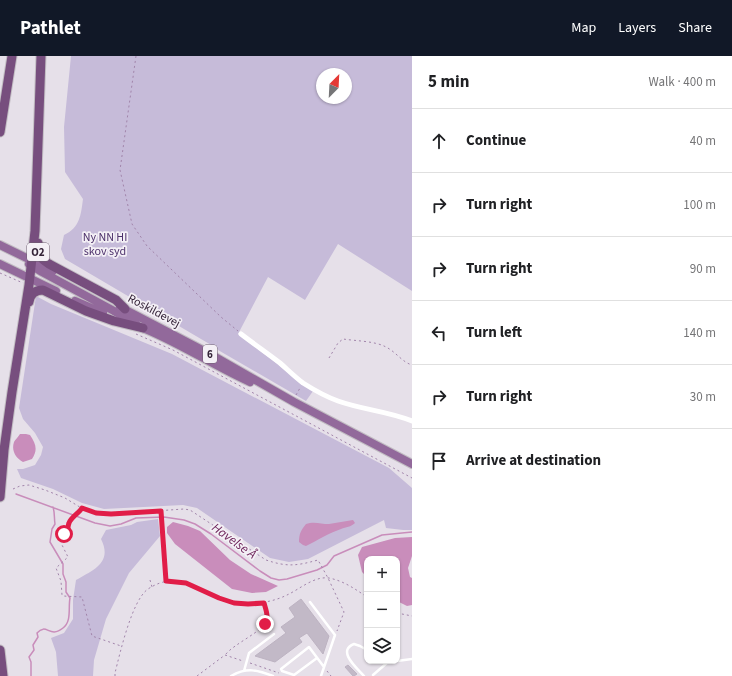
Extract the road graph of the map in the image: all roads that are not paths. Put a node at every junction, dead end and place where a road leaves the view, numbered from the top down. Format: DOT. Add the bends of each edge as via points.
graph roads {
  1 [pos="12,56"];
  2 [pos="41,56"];
  3 [pos="0,132"];
  4 [pos="38,148"];
  5 [pos="0,245"];
  6 [pos="0,250"];
  7 [pos="32,262"];
  8 [pos="0,264"];
  9 [pos="28,282"];
  10 [pos="125,309"];
  11 [pos="143,328"];
  12 [pos="241,334"];
  13 [pos="16,366"];
  14 [pos="294,402"];
  15 [pos="412,421"];
  16 [pos="412,464"];
  17 [pos="0,497"];
  18 [pos="310,602"];
  19 [pos="274,634"];
  20 [pos="364,648"];
  21 [pos="0,650"];
  22 [pos="317,658"];
  23 [pos="412,659"];
  24 [pos="400,660"];
  25 [pos="385,664"];
  26 [pos="324,667"];
  27 [pos="244,671"];
  28 [pos="3,676"];
  29 [pos="231,676"];
  30 [pos="273,676"];
  31 [pos="321,676"];
  32 [pos="364,676"];
  33 [pos="373,676"];
  1 -- 3 [label="highway"];
  2 -- 4 [label="highway, O2"];
  4 -- 7 [label="highway, O2"];
  4 -- 10 [label="highway, O2" via="39,254 49,264 116,300"];
  5 -- 7 [label="main road, Roskildevej / 6"];
  6 -- 7 [label="main road, Roskildevej / 6"];
  7 -- 9 [label="highway"];
  7 -- 10 [label="main road, Roskildevej / 6"];
  7 -- 11 [label="main road, Roskildevej / 6" via="42,272"];
  8 -- 9 [label="main road, Roskildevej / 6"];
  9 -- 11 [label="main road, Roskildevej / 6"];
  9 -- 13 [label="highway"];
  10 -- 14 [label="main road, Roskildevej / 6"];
  11 -- 13 [label="highway" via="114,322 43,290 36,291 30,297"];
  11 -- 14 [label="main road, Roskildevej / 6"];
  12 -- 15 [label="street" via="318,392 338,401"];
  13 -- 17 [label="highway"];
  14 -- 16 [label="main road, Roskildevej / 6"];
  18 -- 26 [label="lane" via="335,635"];
  19 -- 27 [label="lane" via="249,654"];
  20 -- 32 [label="lane" via="354,644 350,646 348,656"];
  21 -- 28 [label="highway"];
  22 -- 22 [label="lane" via="294,675 282,671 281,668 309,647"];
  22 -- 26 [label="lane"];
  23 -- 24 [label="lane"];
  25 -- 33 [label="lane"];
  26 -- 31 [label="lane"];
  27 -- 29 [label="lane"];
  27 -- 30 [label="lane" via="258,671"];
}
